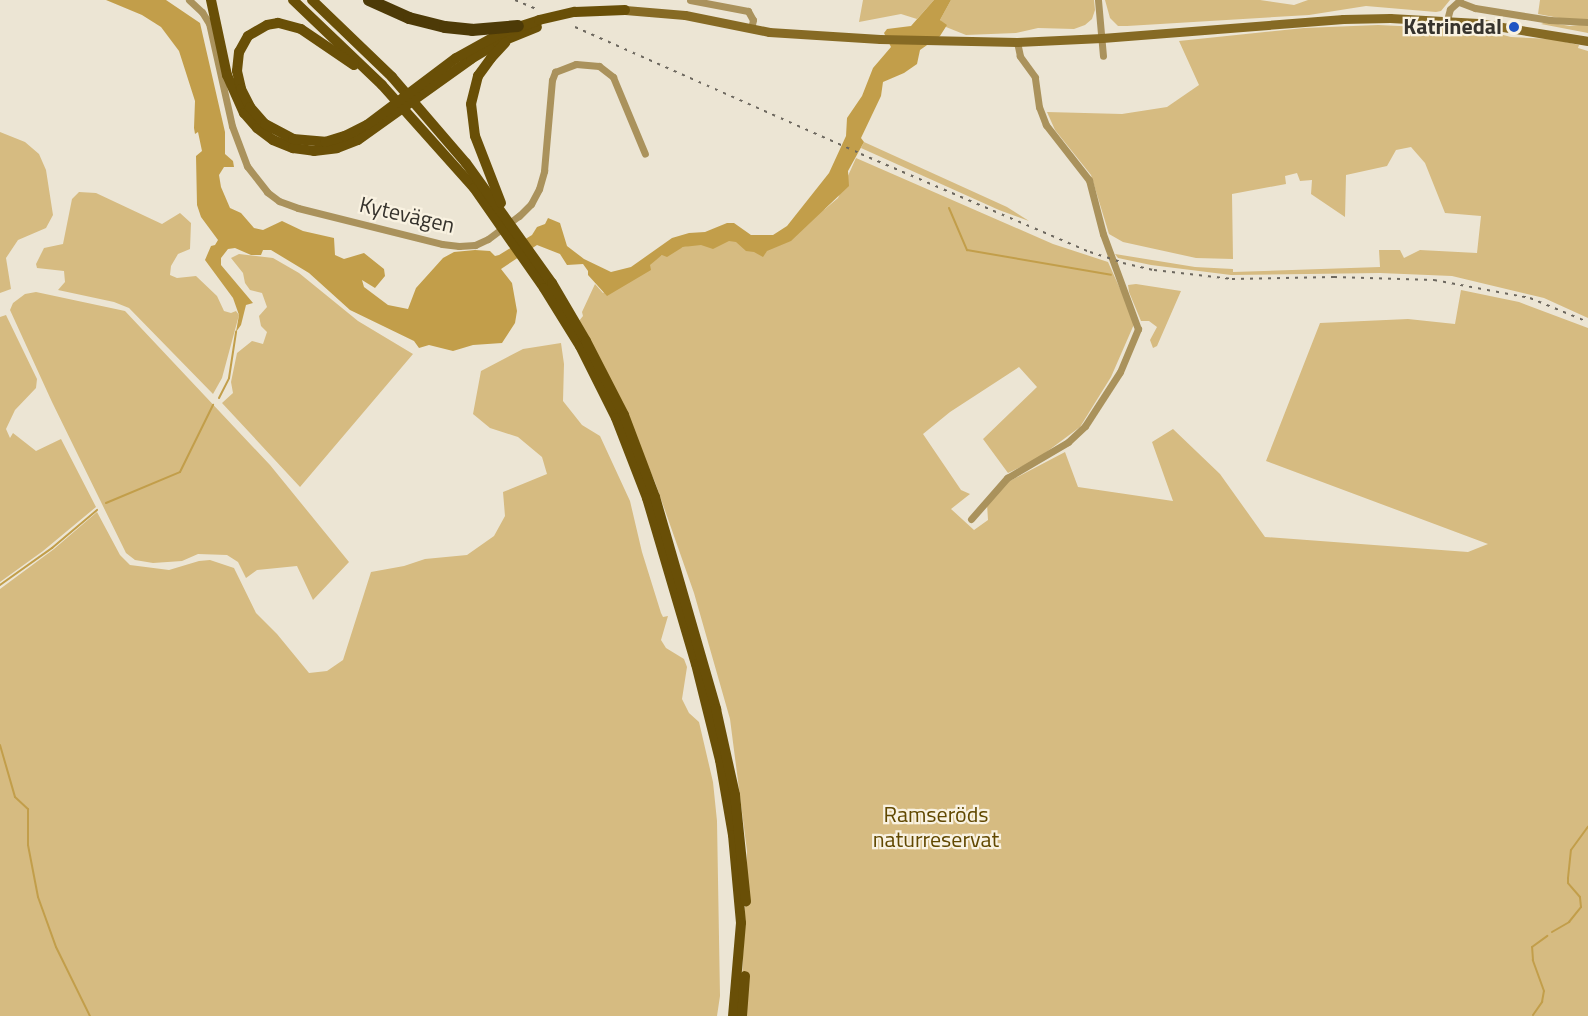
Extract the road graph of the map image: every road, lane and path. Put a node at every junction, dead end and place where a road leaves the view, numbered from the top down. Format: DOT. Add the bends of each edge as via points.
graph roads {
  1 [pos="189,0"];
  2 [pos="211,0"];
  3 [pos="293,0"];
  4 [pos="312,0"];
  5 [pos="369,0"];
  6 [pos="690,0"];
  7 [pos="1098,0"];
  8 [pos="1459,1"];
  9 [pos="625,10"];
  10 [pos="1447,20"];
  11 [pos="1588,22"];
  12 [pos="751,29"];
  13 [pos="516,31"];
  14 [pos="1102,38"];
  15 [pos="1588,41"];
  16 [pos="1017,42"];
  17 [pos="1103,56"];
  18 [pos="382,85"];
  19 [pos="386,116"];
  20 [pos="645,154"];
  21 [pos="504,221"];
  22 [pos="548,286"];
  23 [pos="971,519"];
  24 [pos="734,1016"];
  25 [pos="742,1016"];
  1 -- 20 [label="street, Kytevägen" via="208,23 232,126 247,166 267,192 298,208 442,244 475,245 488,239 519,216 539,189 552,80 555,72 576,64 599,66 613,77"];
  2 -- 19 [label="main road" via="234,95 250,121 265,135 293,148 325,150 358,140"];
  3 -- 18 [label="main road"];
  4 -- 21 [label="main road" via="392,77 466,163"];
  5 -- 13 [label="highway" via="409,18 445,27"];
  6 -- 12 [label="street" via="748,11 753,20"];
  7 -- 14 [label="street"];
  8 -- 10 [label="street" via="1450,9"];
  8 -- 11 [label="street" via="1475,8"];
  9 -- 12 [label="street" via="685,15"];
  9 -- 13 [label="main road" via="575,12"];
  10 -- 14 [label="street" via="1343,20"];
  10 -- 15 [label="street"];
  12 -- 16 [label="street" via="812,36"];
  13 -- 19 [label="main road" via="482,43"];
  13 -- 21 [label="main road" via="484,67 471,104 479,151"];
  14 -- 16 [label="street"];
  14 -- 17 [label="street"];
  16 -- 23 [label="street" via="1020,56 1035,77 1046,125 1089,180 1102,234 1138,329 1119,372 1085,426 1068,442 1001,483"];
  18 -- 19 [label="main road" via="315,37 289,24 257,29 239,52 238,79 250,108 282,135 304,142 335,140"];
  18 -- 21 [label="main road"];
  21 -- 22 [label="main road"];
  22 -- 24 [label="main road" via="624,438 647,498 706,702 727,798 738,879 740,932"];
  22 -- 25 [label="main road" via="586,341 624,415 655,497 708,675 731,776 746,878"];
}
